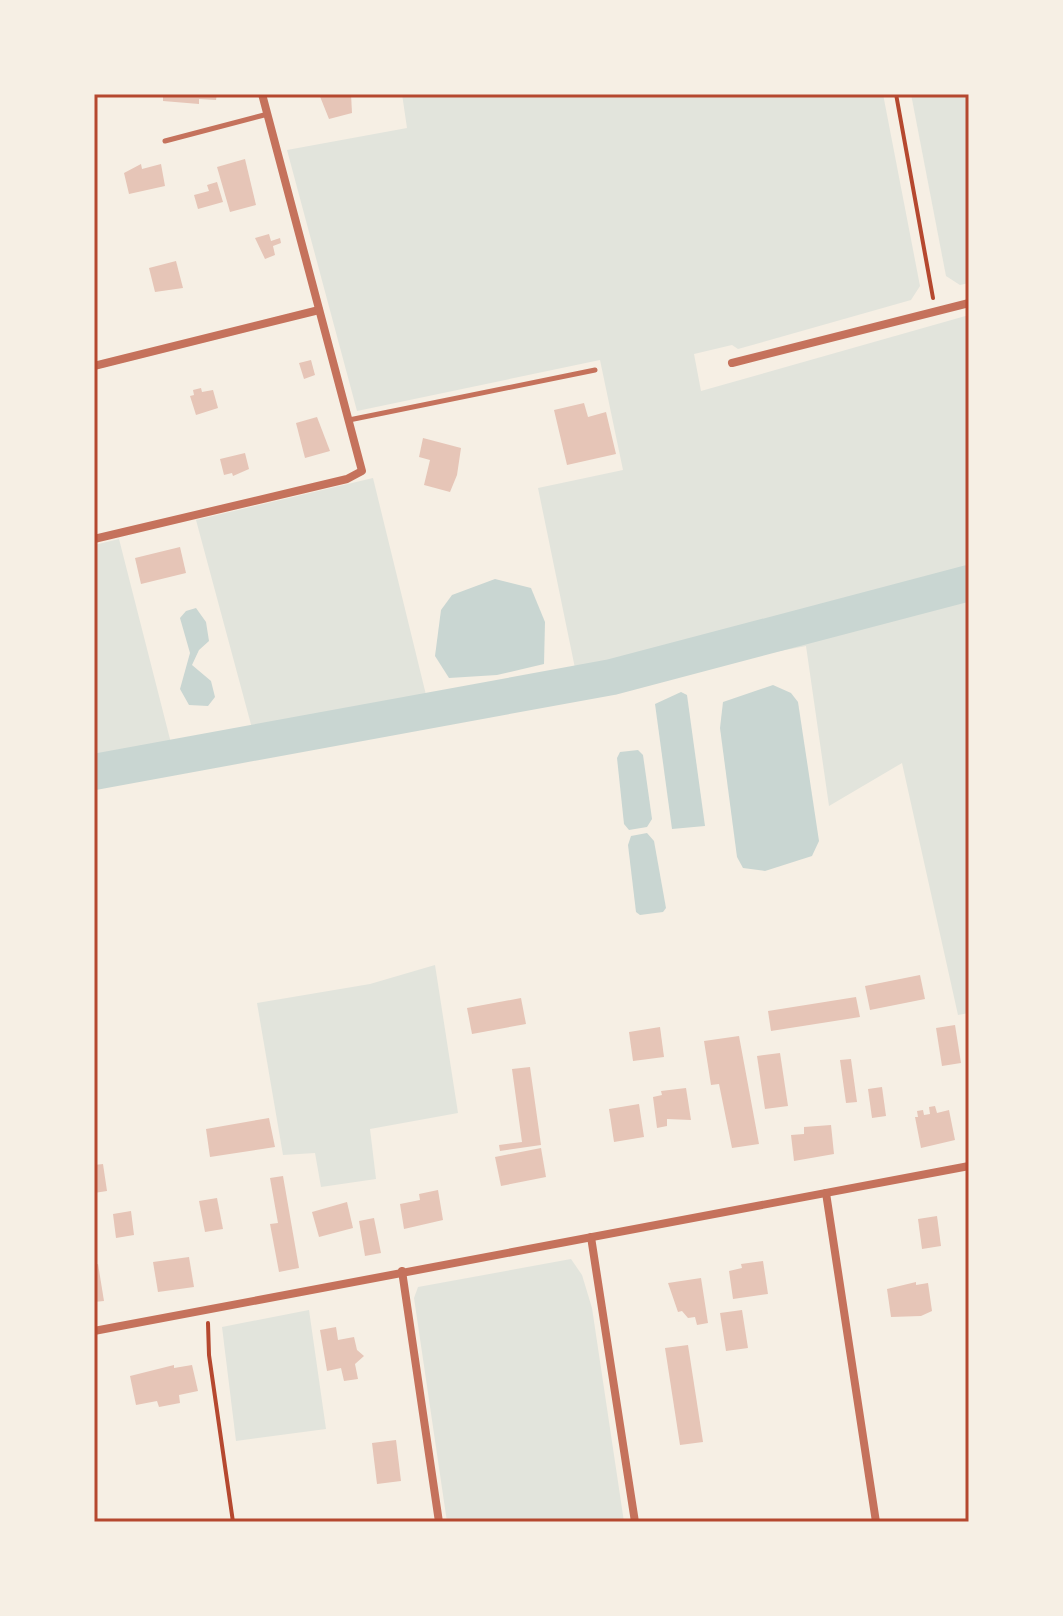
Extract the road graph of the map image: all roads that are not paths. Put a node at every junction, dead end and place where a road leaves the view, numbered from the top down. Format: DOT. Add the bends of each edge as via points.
graph roads {
  1 [pos="262,94"];
  2 [pos="268,114"];
  3 [pos="165,141"];
  4 [pos="969,303"];
  5 [pos="319,310"];
  6 [pos="732,363"];
  7 [pos="94,366"];
  8 [pos="595,370"];
  9 [pos="348,420"];
  10 [pos="94,539"];
  11 [pos="969,1166"];
  12 [pos="826,1193"];
  13 [pos="591,1237"];
  14 [pos="402,1271"];
  15 [pos="94,1331"];
  16 [pos="439,1522"];
  17 [pos="635,1522"];
  18 [pos="876,1522"];
  1 -- 2 [label="street"];
  2 -- 3 [label="lane"];
  2 -- 5 [label="street"];
  4 -- 6 [label="street"];
  5 -- 7 [label="street"];
  5 -- 9 [label="street"];
  8 -- 9 [label="lane"];
  9 -- 10 [label="street" via="362,471 347,479"];
  11 -- 12 [label="street"];
  12 -- 13 [label="street"];
  12 -- 18 [label="street"];
  13 -- 14 [label="street"];
  13 -- 17 [label="street"];
  14 -- 15 [label="street"];
  14 -- 16 [label="street"];
}
